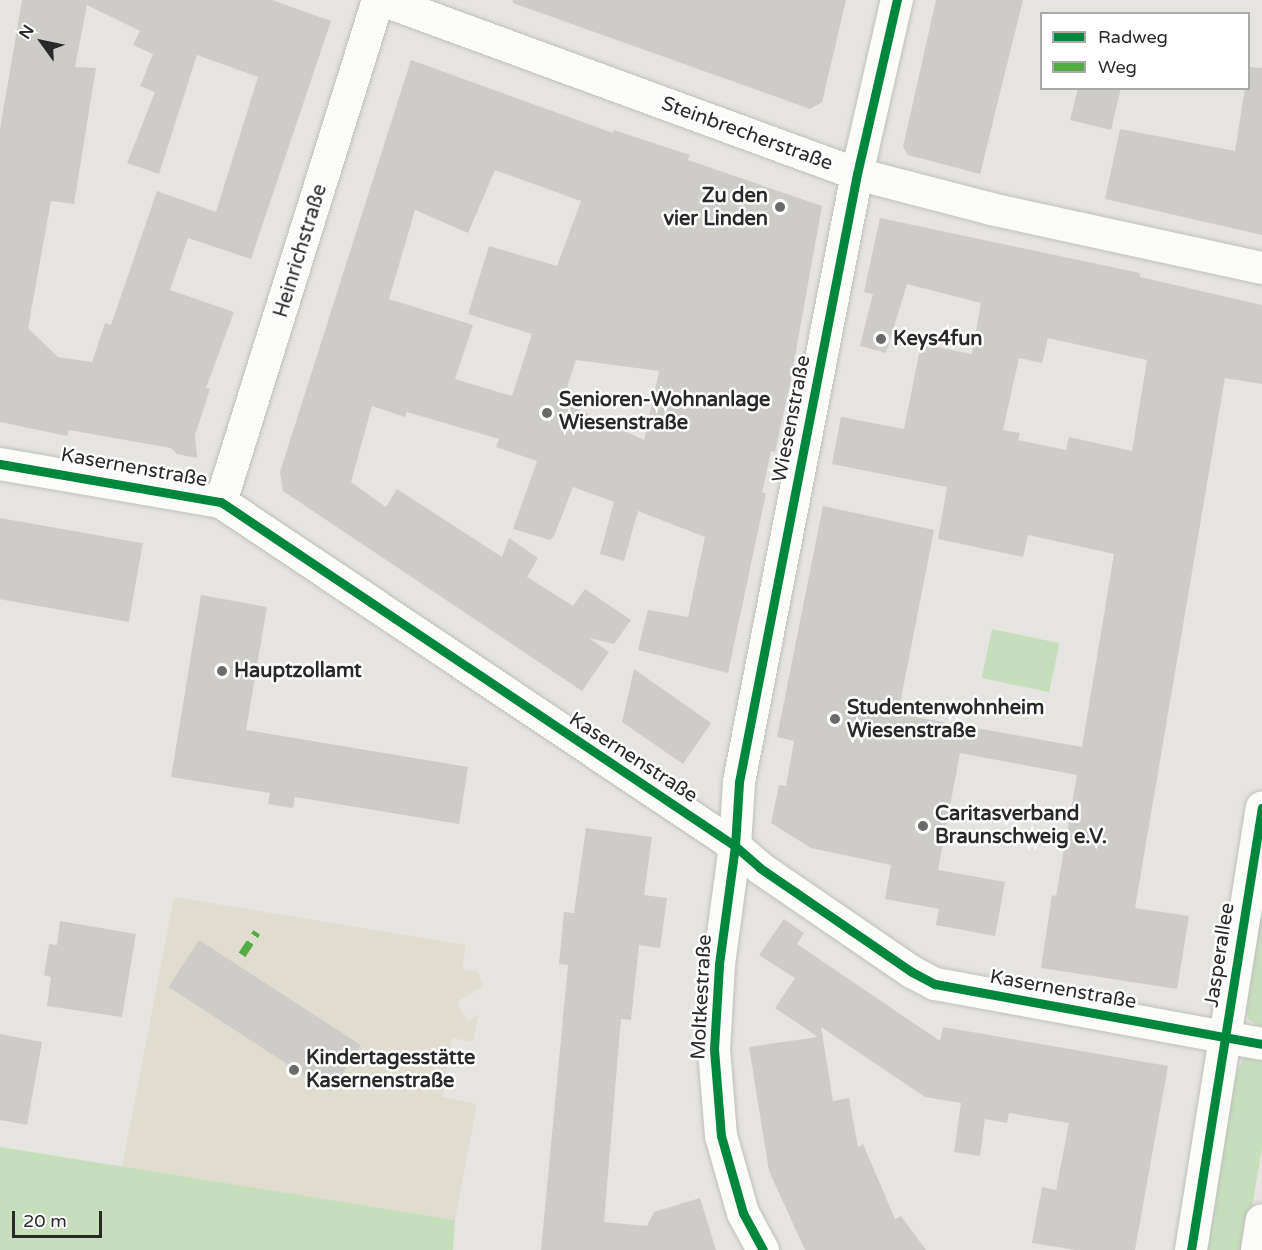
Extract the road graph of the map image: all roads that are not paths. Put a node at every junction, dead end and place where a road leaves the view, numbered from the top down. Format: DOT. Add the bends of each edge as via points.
graph roads {
  1 [pos="380,0"];
  2 [pos="897,0"];
  3 [pos="857,174"];
  4 [pos="1262,268"];
  5 [pos="0,464"];
  6 [pos="221,502"];
  7 [pos="1262,808"];
  8 [pos="735,846"];
  9 [pos="1225,1037"];
  10 [pos="1262,1044"];
  11 [pos="1262,1220"];
  12 [pos="764,1250"];
  13 [pos="1191,1250"];
  14 [pos="1257,1250"];
  1 -- 3 [label="street, Steinbrecherstraße"];
  1 -- 6 [label="street, Heinrichstraße"];
  2 -- 3 [label="street, Wiesenstraße"];
  3 -- 4 [label="street, Steinbrecherstraße" via="991,209"];
  3 -- 8 [label="street, Wiesenstraße" via="739,783"];
  5 -- 6 [label="street, Kasernenstraße"];
  6 -- 8 [label="street, Kasernenstraße"];
  7 -- 9 [label="street, Jasperallee"];
  8 -- 9 [label="street, Kasernenstraße" via="760,868 935,984"];
  8 -- 12 [label="street, Moltkestraße" via="719,964 714,1049 721,1136 743,1213"];
  9 -- 10 [label="street, Kasernenstraße"];
  9 -- 13 [label="street, Jasperallee"];
  11 -- 14 [label="street"];
}
